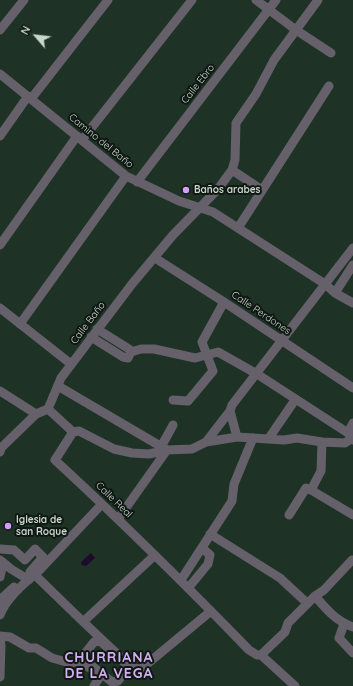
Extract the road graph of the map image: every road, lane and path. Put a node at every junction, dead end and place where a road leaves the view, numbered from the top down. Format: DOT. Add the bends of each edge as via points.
graph roads {
  1 [pos="24,0"];
  2 [pos="108,0"];
  3 [pos="192,0"];
  4 [pos="256,0"];
  5 [pos="276,0"];
  6 [pos="318,0"];
  7 [pos="269,10"];
  8 [pos="0,30"];
  9 [pos="296,30"];
  10 [pos="331,53"];
  11 [pos="0,74"];
  12 [pos="328,86"];
  13 [pos="29,98"];
  14 [pos="0,136"];
  15 [pos="80,138"];
  16 [pos="232,170"];
  17 [pos="126,176"];
  18 [pos="136,182"];
  19 [pos="262,190"];
  20 [pos="200,207"];
  21 [pos="238,228"];
  22 [pos="0,245"];
  23 [pos="353,248"];
  24 [pos="155,258"];
  25 [pos="353,265"];
  26 [pos="325,284"];
  27 [pos="335,293"];
  28 [pos="224,302"];
  29 [pos="353,304"];
  30 [pos="0,308"];
  31 [pos="20,324"];
  32 [pos="98,329"];
  33 [pos="91,337"];
  34 [pos="282,340"];
  35 [pos="131,352"];
  36 [pos="206,355"];
  37 [pos="71,364"];
  38 [pos="257,374"];
  39 [pos="58,386"];
  40 [pos="353,388"];
  41 [pos="0,391"];
  42 [pos="173,400"];
  43 [pos="295,400"];
  44 [pos="48,409"];
  45 [pos="230,411"];
  46 [pos="36,414"];
  47 [pos="353,424"];
  48 [pos="173,425"];
  49 [pos="73,432"];
  50 [pos="236,437"];
  51 [pos="351,437"];
  52 [pos="254,438"];
  53 [pos="269,438"];
  54 [pos="206,442"];
  55 [pos="322,442"];
  56 [pos="164,448"];
  57 [pos="0,452"];
  58 [pos="311,490"];
  59 [pos="102,504"];
  60 [pos="289,515"];
  61 [pos="353,515"];
  62 [pos="118,519"];
  63 [pos="210,534"];
  64 [pos="202,548"];
  65 [pos="0,549"];
  66 [pos="155,555"];
  67 [pos="353,560"];
  68 [pos="2,561"];
  69 [pos="0,577"];
  70 [pos="30,577"];
  71 [pos="181,580"];
  72 [pos="188,588"];
  73 [pos="315,596"];
  74 [pos="0,600"];
  75 [pos="307,603"];
  76 [pos="211,611"];
  77 [pos="1,612"];
  78 [pos="84,622"];
  79 [pos="348,626"];
  80 [pos="96,635"];
  81 [pos="0,637"];
  82 [pos="353,653"];
  83 [pos="261,655"];
  84 [pos="80,662"];
  85 [pos="133,668"];
  86 [pos="0,677"];
  87 [pos="96,682"];
  88 [pos="118,685"];
  89 [pos="109,686"];
  90 [pos="295,686"];
  1 -- 8 [label="street"];
  2 -- 13 [label="street"];
  3 -- 15 [label="street"];
  4 -- 7 [label="street"];
  5 -- 7 [label="street, Calle Ebro"];
  6 -- 9 [label="street"];
  7 -- 9 [label="street"];
  7 -- 18 [label="street, Calle Ebro"];
  9 -- 10 [label="street"];
  9 -- 16 [label="street" via="274,60 256,94 236,123 235,160"];
  11 -- 13 [label="street, Camino del Baño"];
  12 -- 19 [label="street"];
  13 -- 14 [label="street"];
  13 -- 15 [label="street, Camino del Baño"];
  15 -- 17 [label="street, Camino del Baño"];
  15 -- 22 [label="street"];
  16 -- 19 [label="street"];
  16 -- 20 [label="street, Calle Baño" via="218,190"];
  17 -- 18 [label="street, Camino del Baño"];
  17 -- 31 [label="street"];
  18 -- 20 [label="street, Camino del Baño" via="179,201"];
  19 -- 21 [label="street"];
  20 -- 21 [label="street, Camino del Baño"];
  20 -- 24 [label="street, Calle Baño"];
  21 -- 26 [label="street, Camino del Baño"];
  23 -- 26 [label="street"];
  24 -- 28 [label="street, Calle Perdones"];
  24 -- 32 [label="street, Calle Baño"];
  25 -- 27 [label="street"];
  26 -- 27 [label="street, Camino del Baño"];
  26 -- 34 [label="street"];
  27 -- 29 [label="street, Camino del Baño"];
  28 -- 34 [label="street, Calle Perdones"];
  28 -- 36 [label="street" via="202,342"];
  30 -- 31 [label="street"];
  31 -- 37 [label="street"];
  32 -- 33 [label="street, Calle Baño"];
  32 -- 35 [label="street"];
  33 -- 35 [label="street" via="123,357 128,358"];
  33 -- 37 [label="street, Calle Baño"];
  34 -- 38 [label="street"];
  34 -- 40 [label="street, Calle Perdones"];
  35 -- 36 [label="street" via="154,349 195,358"];
  36 -- 38 [label="street" via="218,352"];
  36 -- 42 [label="street" via="213,371 188,401"];
  37 -- 39 [label="street, Calle Baño"];
  38 -- 43 [label="street"];
  38 -- 45 [label="street"];
  39 -- 44 [label="street, Calle Baño"];
  39 -- 56 [label="street"];
  41 -- 46 [label="street"];
  43 -- 51 [label="street"];
  43 -- 53 [label="street"];
  44 -- 46 [label="street"];
  44 -- 49 [label="street"];
  45 -- 50 [label="street"];
  45 -- 54 [label="street"];
  46 -- 57 [label="street" via="1,448"];
  47 -- 51 [label="street"];
  48 -- 56 [label="street"];
  49 -- 56 [label="street" via="79,431 114,450 149,454"];
  49 -- 59 [label="street, Calle Real" via="55,460"];
  50 -- 52 [label="street"];
  50 -- 54 [label="street"];
  51 -- 55 [label="street" via="345,443"];
  52 -- 53 [label="street"];
  52 -- 63 [label="street" via="234,484 232,501"];
  53 -- 55 [label="street" via="297,438"];
  54 -- 56 [label="street" via="192,449"];
  55 -- 58 [label="street" via="321,471"];
  56 -- 62 [label="street"];
  58 -- 60 [label="street" via="306,488"];
  58 -- 61 [label="street"];
  59 -- 62 [label="street, Calle Real"];
  59 -- 70 [label="street"];
  62 -- 66 [label="street, Calle Real"];
  63 -- 64 [label="street"];
  63 -- 75 [label="street" via="280,578"];
  64 -- 71 [label="street"];
  64 -- 72 [label="street" via="210,555 208,564"];
  65 -- 70 [label="street" via="14,550 25,560 35,549 44,557"];
  66 -- 71 [label="street, Calle Real"];
  66 -- 78 [label="street"];
  67 -- 73 [label="street"];
  68 -- 69 [label="street"];
  68 -- 70 [label="street"];
  70 -- 74 [label="street"];
  70 -- 77 [label="street"];
  70 -- 78 [label="street"];
  71 -- 72 [label="street, Calle Real"];
  72 -- 76 [label="street"];
  73 -- 75 [label="street"];
  73 -- 79 [label="street" via="334,618"];
  75 -- 83 [label="street" via="288,623 285,632"];
  76 -- 83 [label="street" via="249,650 257,656"];
  76 -- 85 [label="street" via="141,669"];
  78 -- 80 [label="street"];
  79 -- 82 [label="street" via="339,638"];
  80 -- 84 [label="street"];
  80 -- 85 [label="street"];
  81 -- 84 [label="street" via="10,637 52,658 70,663"];
  81 -- 86 [label="street"];
  83 -- 90 [label="street"];
  84 -- 84 [label="street" via="94,642 100,641 126,664 127,670 118,681 112,682 92,666 90,668"];
  84 -- 87 [label="street"];
  85 -- 88 [label="street"];
  87 -- 89 [label="street"];
}
